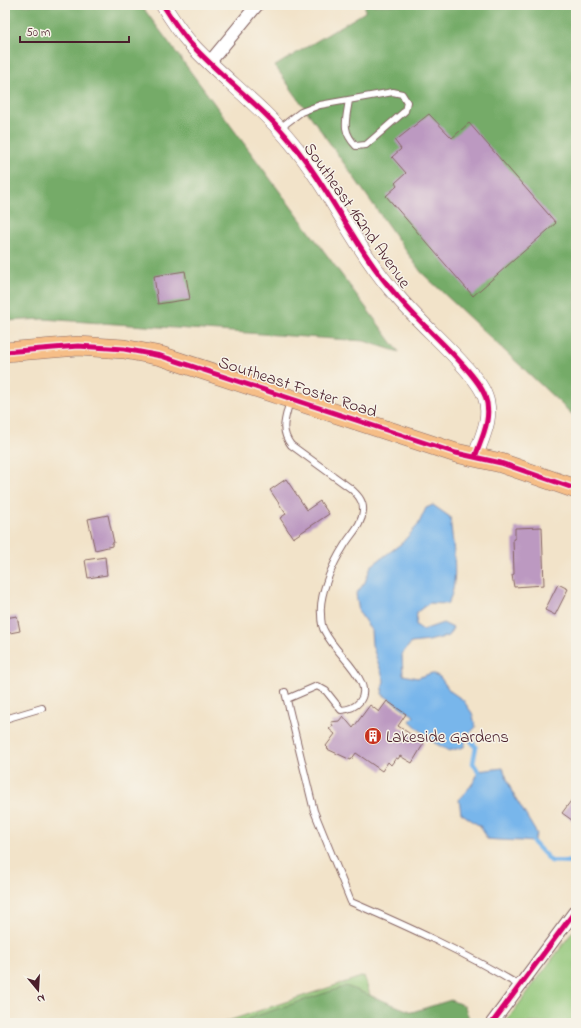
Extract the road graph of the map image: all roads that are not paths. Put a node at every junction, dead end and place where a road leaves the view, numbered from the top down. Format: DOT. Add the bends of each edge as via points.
graph roads {
  1 [pos="163,5"];
  2 [pos="257,5"];
  3 [pos="210,63"];
  4 [pos="349,100"];
  5 [pos="280,128"];
  6 [pos="5,352"];
  7 [pos="290,398"];
  8 [pos="475,457"];
  9 [pos="576,489"];
  10 [pos="42,708"];
  11 [pos="5,719"];
  12 [pos="576,910"];
  13 [pos="520,986"];
  14 [pos="492,1023"];
  1 -- 3 [label="street, Southeast 162nd Avenue" via="184,35"];
  2 -- 3 [label="street"];
  3 -- 5 [label="street, Southeast 162nd Avenue"];
  4 -- 4 [label="lane" via="393,92 402,94 407,102 405,111 366,144 356,146 348,138 345,128"];
  4 -- 5 [label="lane" via="320,105 301,112"];
  5 -- 8 [label="street, Southeast 162nd Avenue" via="306,161 388,286 454,355 481,388 486,398 488,420"];
  6 -- 7 [label="main road, Southeast Foster Road" via="78,346 124,349 180,362"];
  7 -- 8 [label="main road, Southeast Foster Road"];
  7 -- 13 [label="lane" via="283,429 286,438 291,445 357,494 363,510 361,520 337,558 321,597 324,631 361,682 363,694 360,702 349,709 341,710 326,691 317,686 286,696 314,811 351,902 410,927 487,966"];
  8 -- 9 [label="main road, Southeast Foster Road" via="501,463"];
  10 -- 11 [label="lane"];
  12 -- 13 [label="street"];
  13 -- 14 [label="street"];
}
